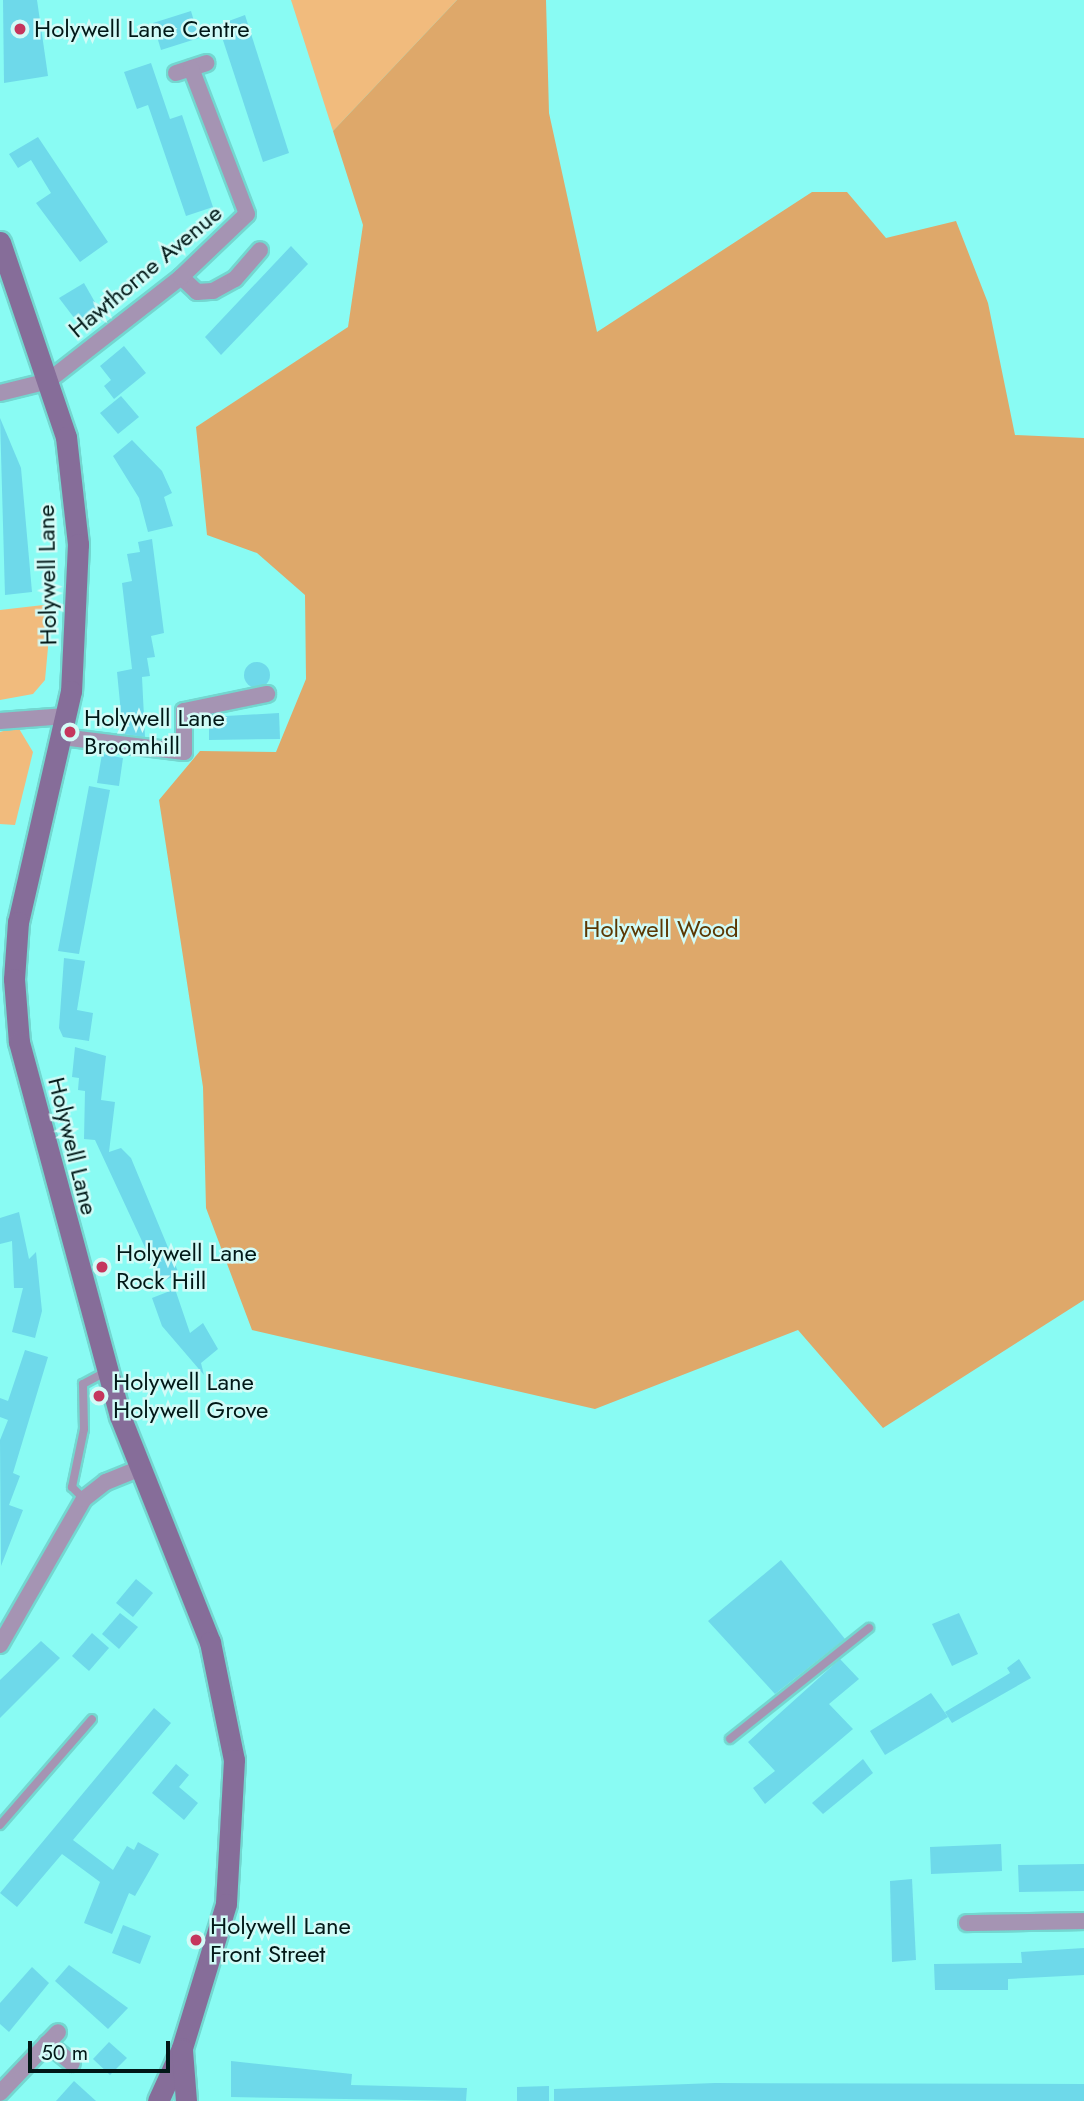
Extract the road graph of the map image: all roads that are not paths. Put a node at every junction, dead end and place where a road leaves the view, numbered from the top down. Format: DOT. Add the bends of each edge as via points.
graph roads {
  1 [pos="191,68"];
  2 [pos="0,242"];
  3 [pos="260,250"];
  4 [pos="181,277"];
  5 [pos="48,381"];
  6 [pos="0,393"];
  7 [pos="267,694"];
  8 [pos="0,721"];
  9 [pos="64,726"];
  10 [pos="106,1371"];
  11 [pos="141,1468"];
  12 [pos="84,1499"];
  13 [pos="869,1628"];
  14 [pos="0,1645"];
  15 [pos="92,1719"];
  16 [pos="730,1739"];
  17 [pos="0,1825"];
  18 [pos="1084,1921"];
  19 [pos="967,1923"];
  20 [pos="182,2048"];
  21 [pos="72,2063"];
  22 [pos="0,2093"];
  23 [pos="158,2101"];
  24 [pos="186,2101"];
  1 -- 4 [label="street, Hawthorne Avenue" via="247,214"];
  2 -- 5 [label="main road, Holywell Lane"];
  3 -- 4 [label="street" via="235,279 214,291 197,292"];
  4 -- 5 [label="street, Hawthorne Avenue"];
  5 -- 6 [label="street"];
  5 -- 9 [label="main road, Holywell Lane" via="66,436 78,544"];
  7 -- 9 [label="street" via="184,711 184,752"];
  8 -- 9 [label="street"];
  9 -- 10 [label="main road, Holywell Lane" via="18,922 14,979 19,1042"];
  10 -- 11 [label="main road, Holywell Lane"];
  10 -- 12 [label="lane" via="83,1384 83,1438 72,1487"];
  11 -- 12 [label="street" via="106,1482"];
  11 -- 20 [label="main road, Holywell Lane" via="210,1642 234,1760 226,1904"];
  12 -- 14 [label="street"];
  13 -- 16 [label="lane"];
  15 -- 17 [label="lane"];
  18 -- 19 [label="street"];
  20 -- 23 [label="main road, Holywell Lane"];
  20 -- 24 [label="main road, Holywell Lane"];
  21 -- 22 [label="street" via="52,2038"];
}
